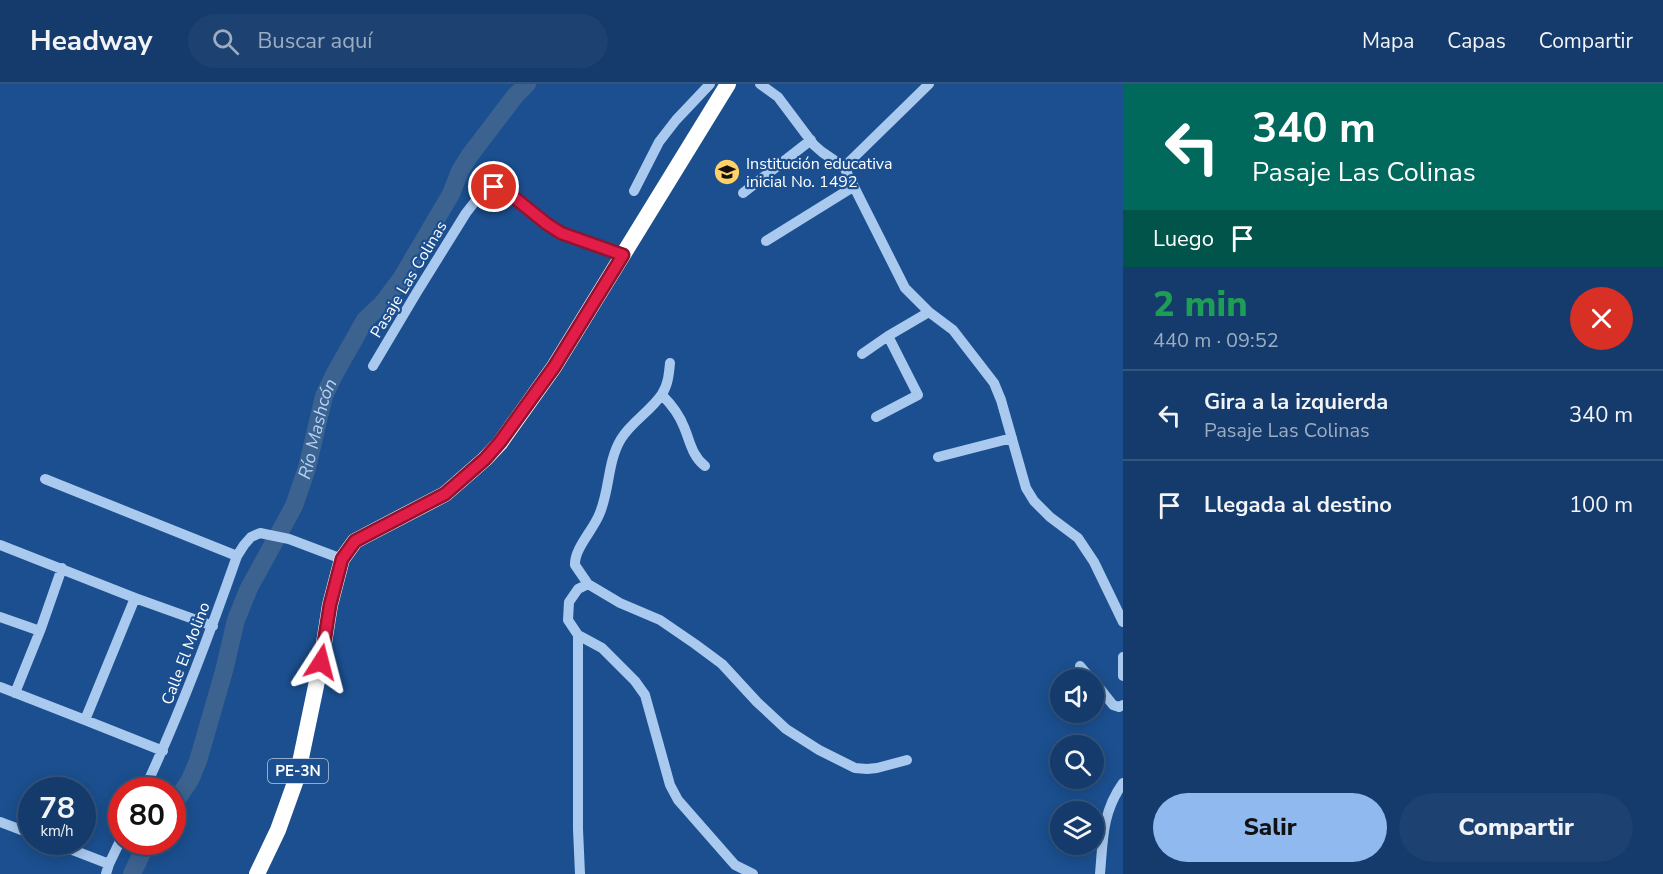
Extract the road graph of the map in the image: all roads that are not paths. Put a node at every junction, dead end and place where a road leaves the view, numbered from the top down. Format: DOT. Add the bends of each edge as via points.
graph roads {
  1 [pos="710,84"];
  2 [pos="728,84"];
  3 [pos="760,84"];
  4 [pos="929,84"];
  5 [pos="811,140"];
  6 [pos="844,167"];
  7 [pos="853,187"];
  8 [pos="634,191"];
  9 [pos="743,193"];
  10 [pos="766,241"];
  11 [pos="623,255"];
  12 [pos="929,312"];
  13 [pos="888,336"];
  14 [pos="862,354"];
  15 [pos="670,363"];
  16 [pos="373,366"];
  17 [pos="662,395"];
  18 [pos="876,417"];
  19 [pos="1012,438"];
  20 [pos="938,457"];
  21 [pos="705,466"];
  22 [pos="45,479"];
  23 [pos="0,545"];
  24 [pos="237,556"];
  25 [pos="342,559"];
  26 [pos="62,568"];
  27 [pos="588,584"];
  28 [pos="135,598"];
  29 [pos="0,617"];
  30 [pos="1123,622"];
  31 [pos="213,626"];
  32 [pos="40,631"];
  33 [pos="578,634"];
  34 [pos="1123,657"];
  35 [pos="1080,666"];
  36 [pos="1083,669"];
  37 [pos="1123,676"];
  38 [pos="0,687"];
  39 [pos="15,693"];
  40 [pos="1104,694"];
  41 [pos="1123,705"];
  42 [pos="85,720"];
  43 [pos="163,752"];
  44 [pos="907,760"];
  45 [pos="150,777"];
  46 [pos="1123,783"];
  47 [pos="0,822"];
  48 [pos="18,829"];
  49 [pos="79,855"];
  50 [pos="114,855"];
  51 [pos="108,869"];
  52 [pos="257,874"];
  53 [pos="580,874"];
  54 [pos="753,874"];
  55 [pos="1100,874"];
  1 -- 8 [label="street" via="659,142"];
  2 -- 11 [label="highway, PE-3N"];
  3 -- 5 [label="street" via="778,97"];
  4 -- 6 [label="street"];
  5 -- 6 [label="street"];
  5 -- 9 [label="street"];
  6 -- 7 [label="street"];
  7 -- 10 [label="street"];
  7 -- 12 [label="street" via="905,288"];
  11 -- 16 [label="street, Pasaje Las Colinas" via="561,233 506,191 494,187 484,190"];
  11 -- 25 [label="highway, PE-3N" via="554,367 485,459 445,494 355,541"];
  12 -- 13 [label="street"];
  12 -- 19 [label="street" via="953,330 994,383"];
  13 -- 14 [label="street"];
  13 -- 18 [label="street" via="918,395"];
  15 -- 17 [label="street"];
  17 -- 21 [label="street" via="683,424 695,457"];
  17 -- 27 [label="street" via="626,432 611,462 602,507 576,553 575,565"];
  19 -- 20 [label="street"];
  19 -- 30 [label="street" via="1026,488 1050,517 1078,538"];
  22 -- 24 [label="street"];
  23 -- 26 [label="street"];
  24 -- 25 [label="street, Calle El Molino" via="244,544 260,533 289,539"];
  24 -- 31 [label="street, Calle El Molino"];
  25 -- 52 [label="highway, PE-3N" via="297,777"];
  26 -- 28 [label="street"];
  26 -- 32 [label="street"];
  27 -- 33 [label="street" via="568,602 568,620"];
  27 -- 44 [label="street" via="660,620 695,644 722,664 786,729 819,750 855,768 877,768"];
  28 -- 31 [label="street"];
  28 -- 42 [label="street"];
  29 -- 32 [label="street"];
  31 -- 43 [label="street, Calle El Molino"];
  32 -- 39 [label="street"];
  33 -- 53 [label="street"];
  33 -- 54 [label="street" via="602,648 635,681 645,695 670,785 678,800 735,865"];
  34 -- 37 [label="street"];
  35 -- 36 [label="street"];
  38 -- 39 [label="street"];
  39 -- 42 [label="street"];
  40 -- 41 [label="street" via="1113,705"];
  42 -- 43 [label="street"];
  43 -- 45 [label="street, Calle El Molino"];
  46 -- 55 [label="street" via="1104,826"];
  47 -- 48 [label="street"];
  49 -- 51 [label="street"];
  50 -- 51 [label="street"];
}
